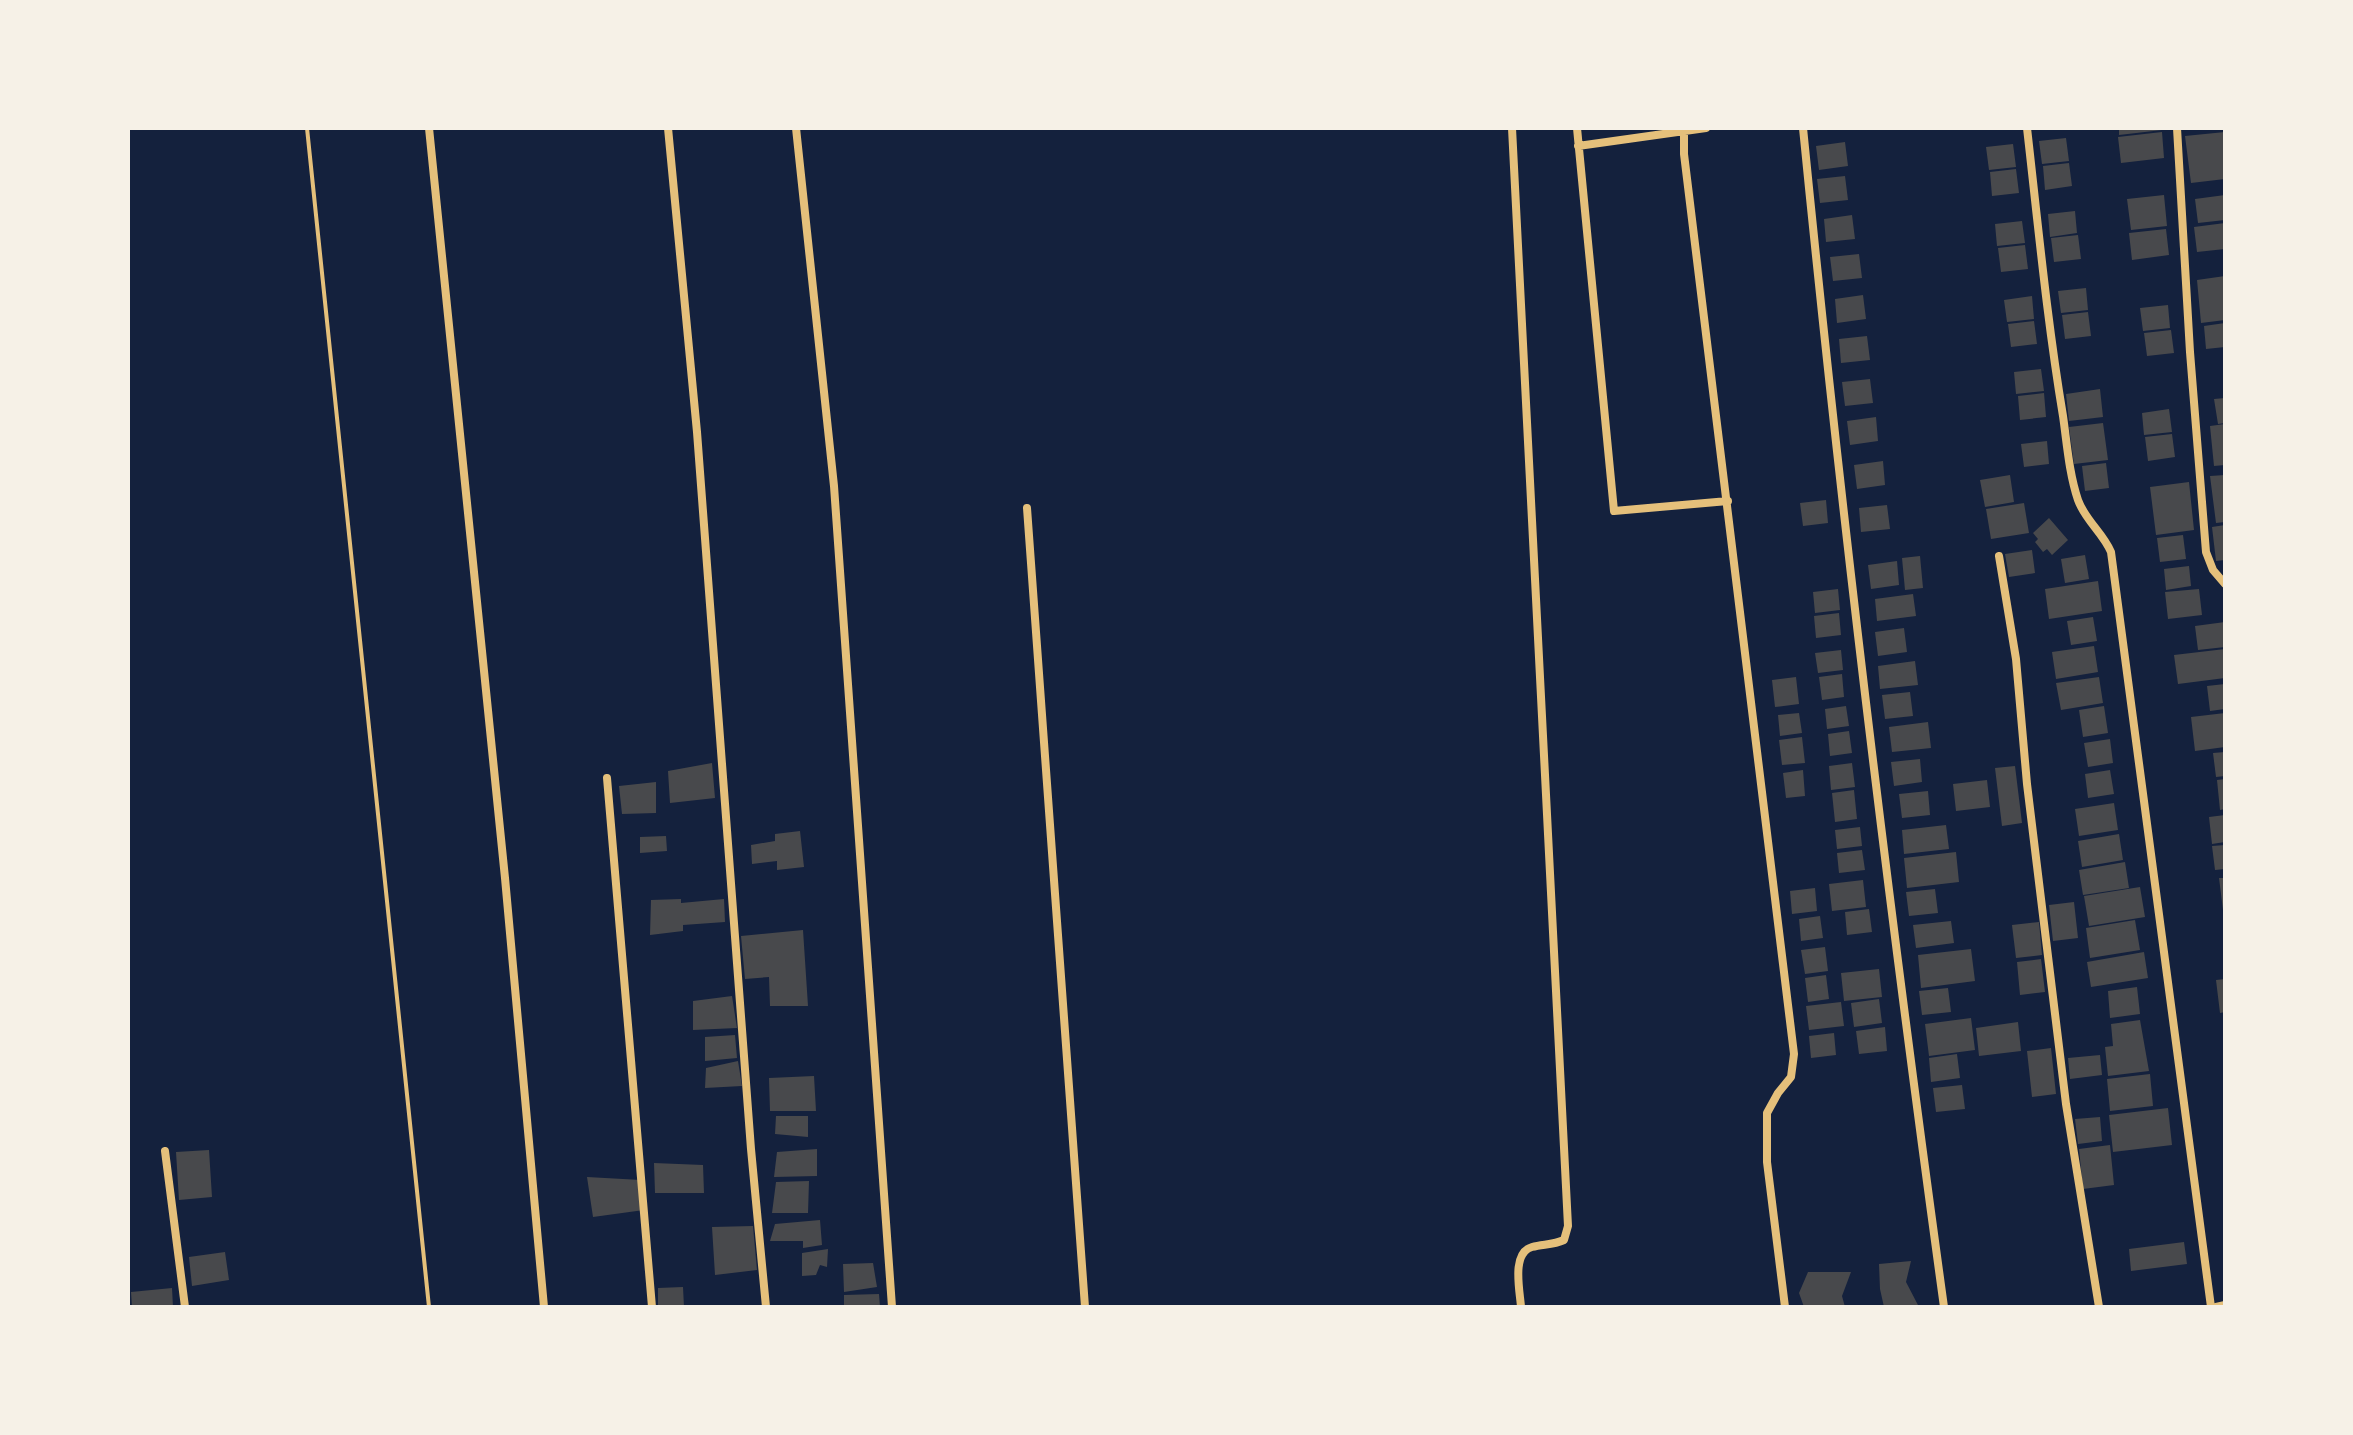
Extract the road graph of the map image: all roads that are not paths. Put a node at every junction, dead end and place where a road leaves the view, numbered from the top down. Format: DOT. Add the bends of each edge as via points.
graph roads {
  1 [pos="429,128"];
  2 [pos="668,128"];
  3 [pos="796,128"];
  4 [pos="1512,128"];
  5 [pos="1577,128"];
  6 [pos="1706,128"];
  7 [pos="1803,128"];
  8 [pos="2027,128"];
  9 [pos="2177,128"];
  10 [pos="1684,130"];
  11 [pos="1578,146"];
  12 [pos="1728,501"];
  13 [pos="1027,508"];
  14 [pos="1999,556"];
  15 [pos="2225,584"];
  16 [pos="607,778"];
  17 [pos="165,1151"];
  18 [pos="2225,1305"];
  19 [pos="185,1307"];
  20 [pos="544,1307"];
  21 [pos="652,1307"];
  22 [pos="766,1307"];
  23 [pos="892,1307"];
  24 [pos="1085,1307"];
  25 [pos="1521,1307"];
  26 [pos="1785,1307"];
  27 [pos="1944,1307"];
  28 [pos="2099,1307"];
  29 [pos="2214,1307"];
  1 -- 20 [label="street"];
  2 -- 22 [label="street"];
  3 -- 23 [label="street" via="834,486"];
  4 -- 25 [label="street" via="1568,1226 1564,1240 1524,1252 1518,1267"];
  5 -- 11 [label="street"];
  6 -- 10 [label="street"];
  7 -- 27 [label="street" via="1831,402"];
  8 -- 29 [label="street" via="2068,458 2080,505 2111,552"];
  9 -- 15 [label="street" via="2206,552"];
  10 -- 11 [label="street"];
  10 -- 12 [label="street"];
  11 -- 12 [label="street" via="1614,511"];
  12 -- 26 [label="street" via="1794,1054 1791,1077 1767,1113 1767,1162"];
  13 -- 24 [label="street"];
  14 -- 28 [label="street" via="2016,659 2066,1104"];
  16 -- 21 [label="street"];
  17 -- 19 [label="street"];
  18 -- 29 [label="street"];
}
